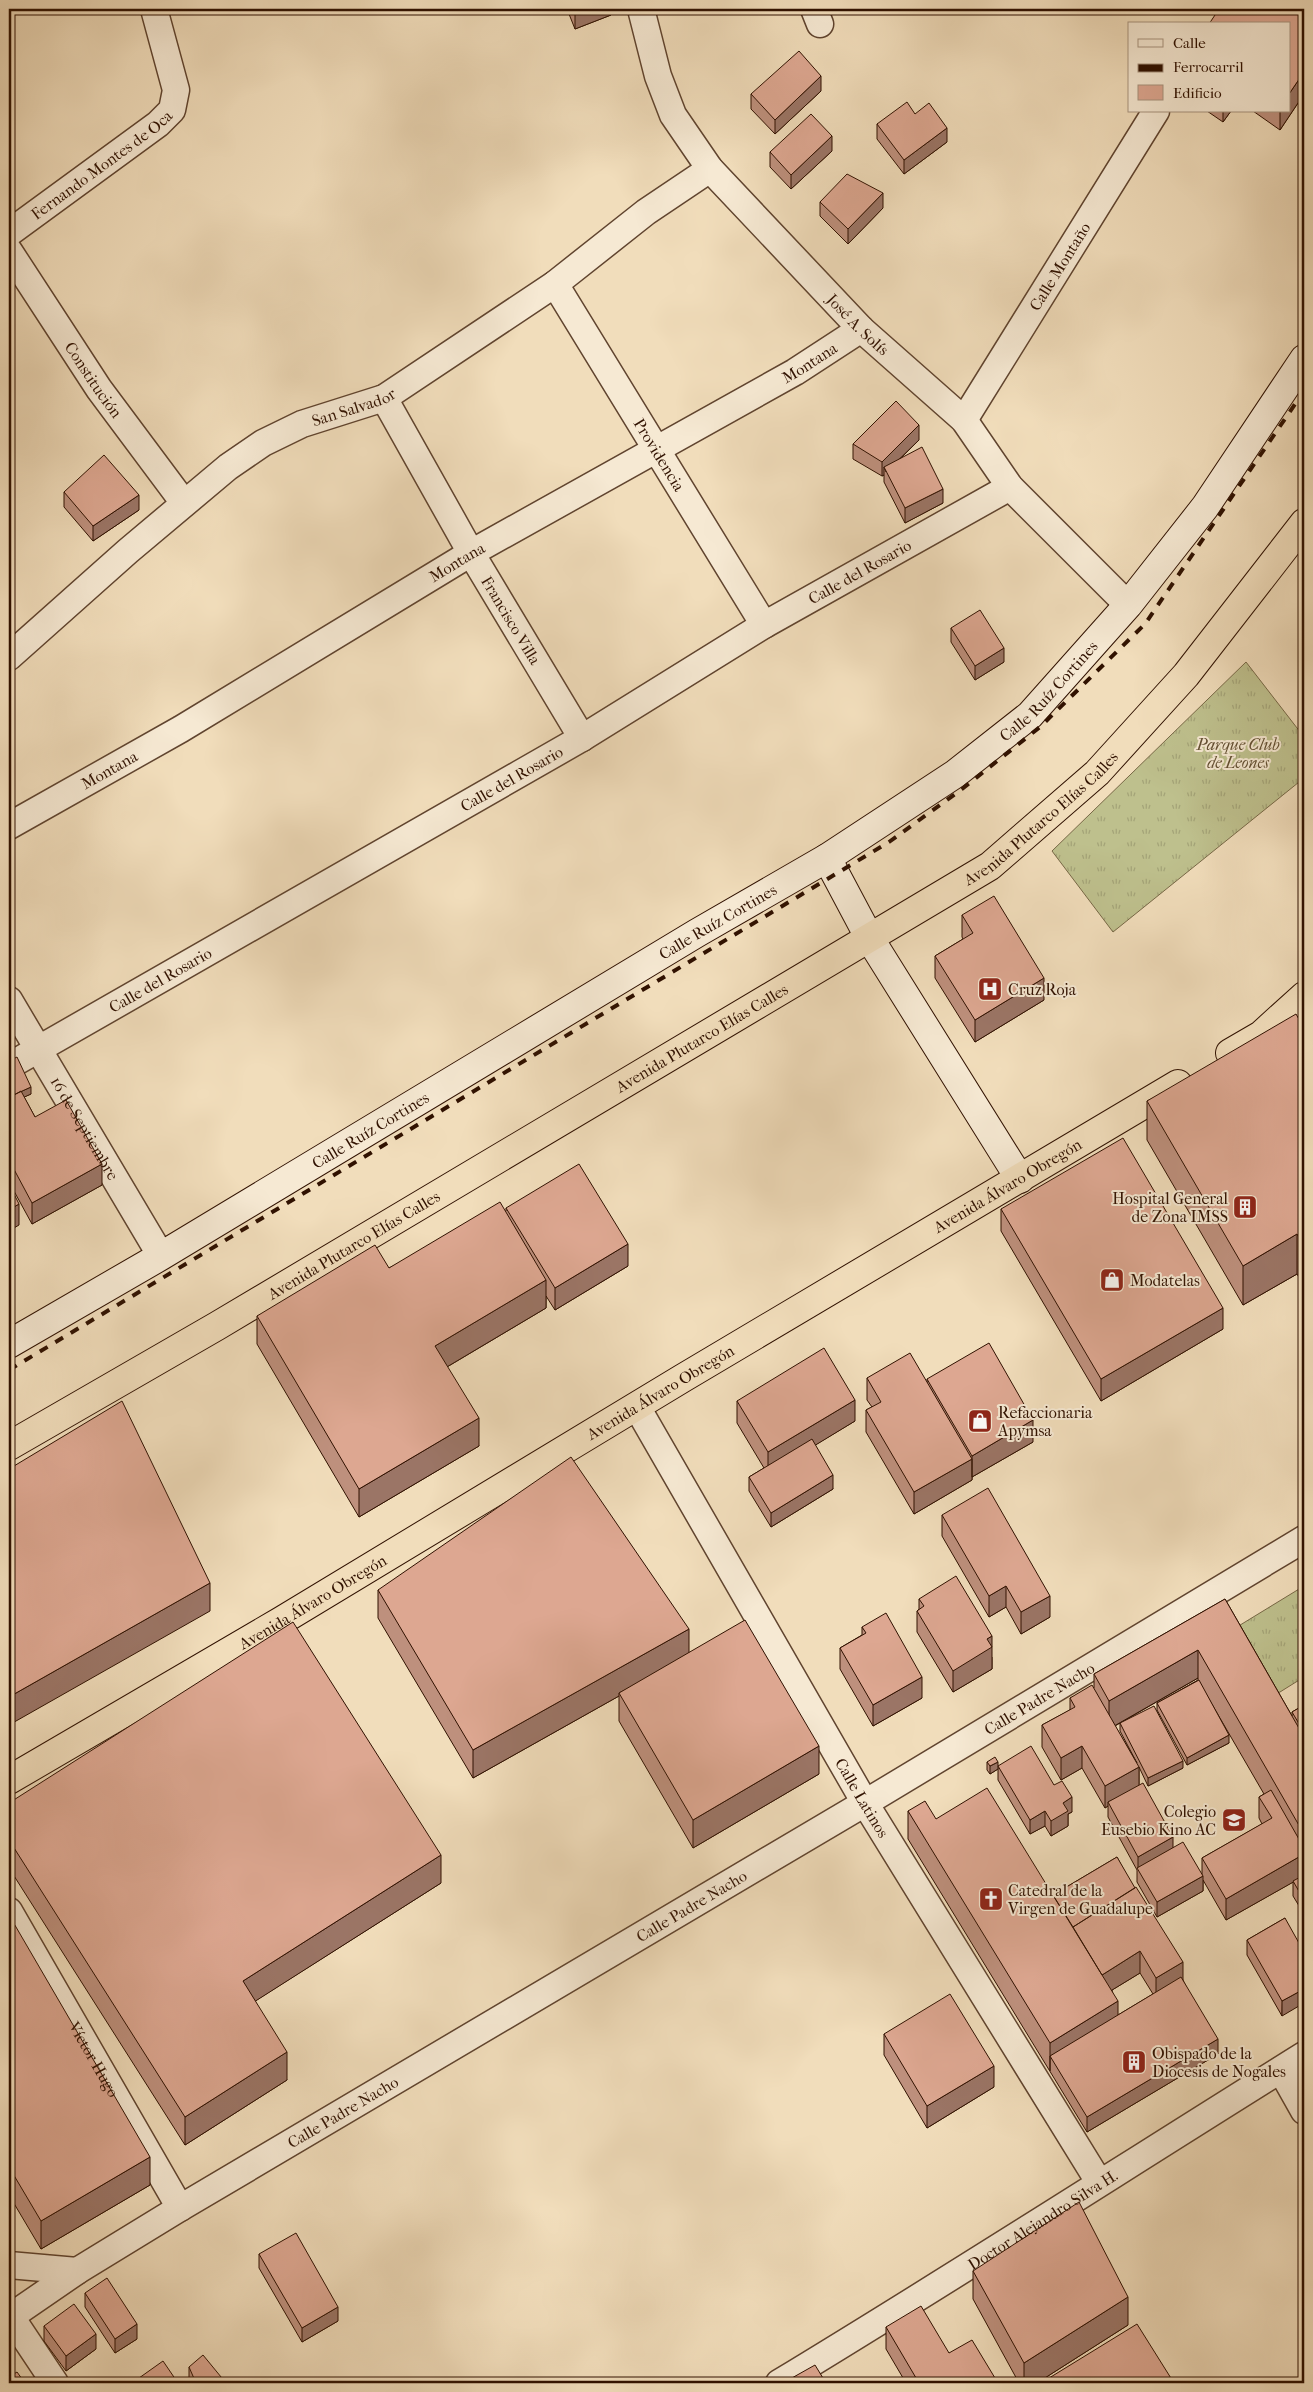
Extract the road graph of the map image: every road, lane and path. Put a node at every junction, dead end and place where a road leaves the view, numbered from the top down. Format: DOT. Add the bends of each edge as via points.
graph roads {
  1 [pos="154,9"];
  2 [pos="641,9"];
  3 [pos="1155,112"];
  4 [pos="710,169"];
  5 [pos="9,234"];
  6 [pos="9,251"];
  7 [pos="555,284"];
  8 [pos="861,329"];
  9 [pos="1304,359"];
  10 [pos="384,398"];
  11 [pos="964,420"];
  12 [pos="656,449"];
  13 [pos="1010,487"];
  14 [pos="184,503"];
  15 [pos="1304,523"];
  16 [pos="471,553"];
  17 [pos="1128,605"];
  18 [pos="764,625"];
  19 [pos="9,657"];
  20 [pos="582,738"];
  21 [pos="9,826"];
  22 [pos="827,858"];
  23 [pos="870,939"];
  24 [pos="1304,996"];
  25 [pos="9,1000"];
  26 [pos="38,1049"];
  27 [pos="9,1066"];
  28 [pos="1020,1179"];
  29 [pos="161,1256"];
  30 [pos="9,1344"];
  31 [pos="637,1407"];
  32 [pos="9,1446"];
  33 [pos="1304,1539"];
  34 [pos="9,1780"];
  35 [pos="865,1803"];
  36 [pos="9,1911"];
  37 [pos="1304,2055"];
  38 [pos="1281,2070"];
  39 [pos="1304,2111"];
  40 [pos="1099,2182"];
  41 [pos="180,2208"];
  42 [pos="9,2265"];
  43 [pos="77,2271"];
  44 [pos="10,2315"];
  45 [pos="55,2383"];
  46 [pos="779,2383"];
  1 -- 5 [label="street, Fernando Montes de Oca" via="176,90 172,110 158,124"];
  2 -- 4 [label="street, José A. Solís" via="658,76 673,115"];
  3 -- 11 [label="street, Calle Montaño"];
  4 -- 7 [label="street, San Salvador" via="646,212"];
  4 -- 8 [label="street, José A. Solís"];
  6 -- 14 [label="street, Constitución" via="99,389"];
  7 -- 10 [label="street, San Salvador"];
  7 -- 12 [label="street, Providencia"];
  8 -- 11 [label="street, José A. Solís"];
  8 -- 12 [label="street, Montana" via="795,372"];
  9 -- 17 [label="street, Calle Ruíz Cortines" via="1204,507"];
  10 -- 14 [label="street, San Salvador" via="302,424 263,443"];
  10 -- 16 [label="street, Francisco Villa"];
  11 -- 13 [label="street, José A. Solís"];
  12 -- 16 [label="street, Montana"];
  12 -- 18 [label="street, Providencia"];
  13 -- 17 [label="street, José A. Solís"];
  13 -- 18 [label="street, Calle del Rosario"];
  14 -- 19 [label="street, San Salvador"];
  15 -- 23 [label="highway, Avenida Plutarco Elías Calles" via="1186,675 1097,773 990,866"];
  16 -- 20 [label="street, Francisco Villa"];
  16 -- 21 [label="street, Montana" via="181,729"];
  17 -- 22 [label="street, Calle Ruíz Cortines" via="1030,715 954,774"];
  18 -- 20 [label="street, Calle del Rosario"];
  20 -- 26 [label="street, Calle del Rosario"];
  22 -- 23 [label="street"];
  22 -- 29 [label="street, Calle Ruíz Cortines"];
  23 -- 28 [label="street"];
  23 -- 32 [label="highway, Avenida Plutarco Elías Calles"];
  24 -- 28 [label="highway, Avenida Álvaro Obregón" via="1260,1034"];
  25 -- 26 [label="street, 16 de Septiembre"];
  26 -- 27 [label="street, Calle del Rosario"];
  26 -- 29 [label="street, 16 de Septiembre"];
  28 -- 31 [label="highway, Avenida Álvaro Obregón"];
  29 -- 30 [label="street, Calle Ruíz Cortines"];
  31 -- 34 [label="highway, Avenida Álvaro Obregón"];
  31 -- 35 [label="street, Calle Latinos"];
  33 -- 35 [label="street, Calle Padre Nacho"];
  35 -- 40 [label="street, Calle Latinos"];
  35 -- 41 [label="street, Calle Padre Nacho"];
  36 -- 41 [label="street, Víctor Hugo"];
  37 -- 38 [label="street, Doctor Alejandro Silva H."];
  38 -- 39 [label="street"];
  38 -- 40 [label="street, Doctor Alejandro Silva H."];
  40 -- 46 [label="street, Doctor Alejandro Silva H." via="941,2285"];
  41 -- 43 [label="street, Calle Padre Nacho"];
  42 -- 43 [label="street"];
  43 -- 44 [label="street, Calle Padre Nacho"];
  44 -- 45 [label="street"];
}
